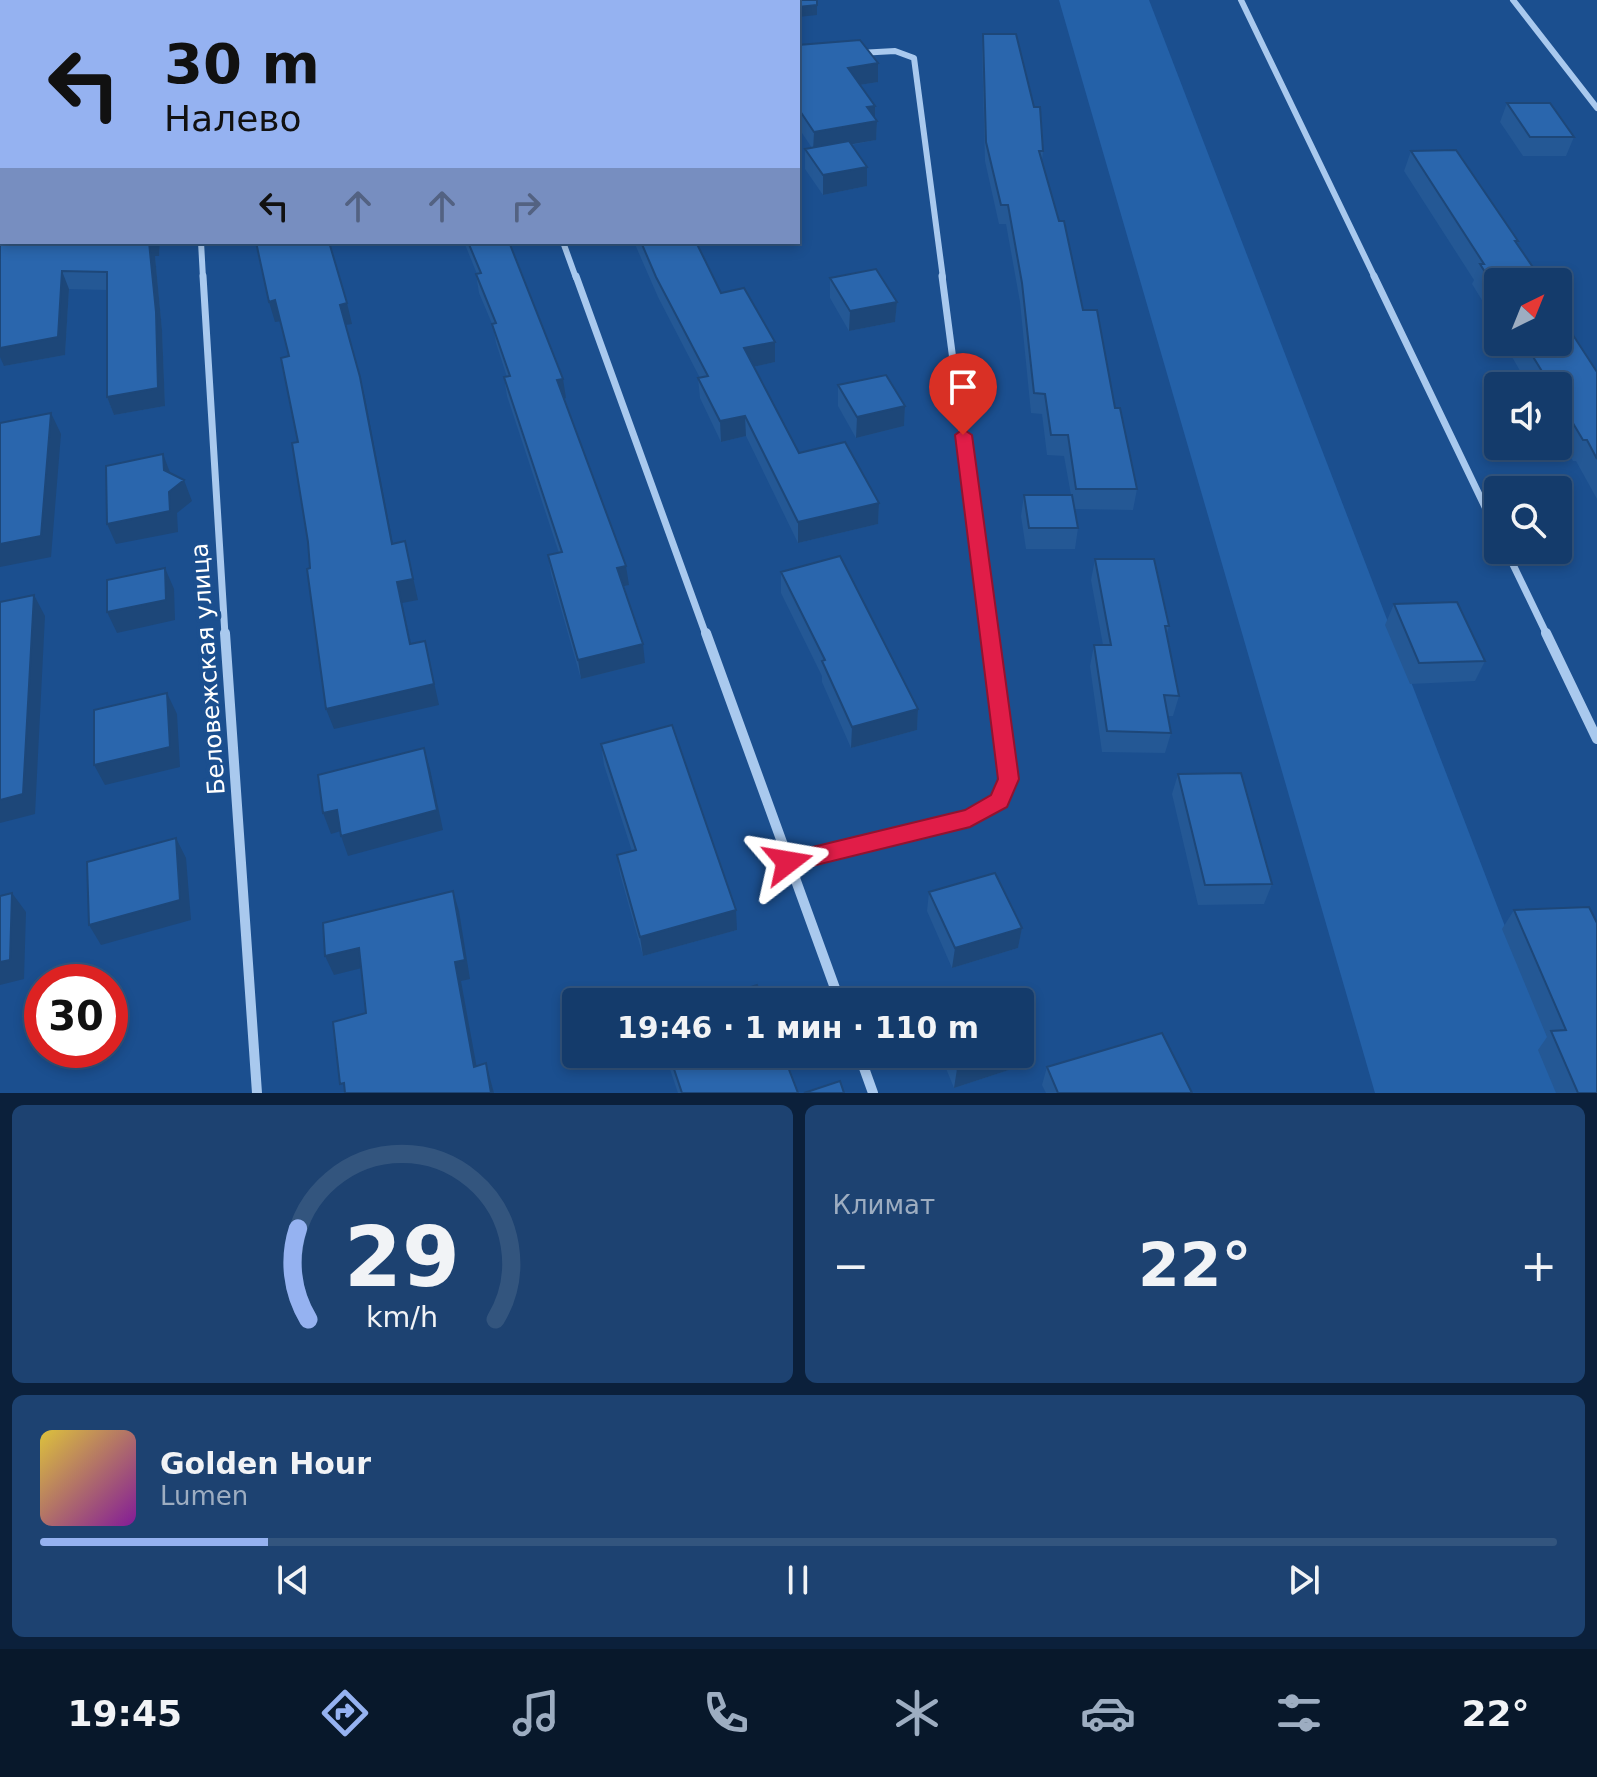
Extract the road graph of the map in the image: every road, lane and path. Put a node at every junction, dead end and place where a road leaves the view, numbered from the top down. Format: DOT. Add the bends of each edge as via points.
graph roads {
  1 [pos="1241,0"];
  2 [pos="1513,0"];
  3 [pos="845,54"];
  4 [pos="1597,108"];
  5 [pos="201,244"];
  6 [pos="564,244"];
  7 [pos="1484,505"];
  8 [pos="1513,564"];
  9 [pos="1597,739"];
  10 [pos="788,862"];
  11 [pos="835,988"];
  12 [pos="864,1068"];
  13 [pos="257,1093"];
  14 [pos="873,1093"];
  1 -- 7 [label="street"];
  2 -- 4 [label="street"];
  3 -- 10 [label="street" via="893,50 914,58 1008,779 1000,801 970,818"];
  5 -- 13 [label="street, Беловежская улица"];
  6 -- 10 [label="street"];
  8 -- 9 [label="street"];
  10 -- 11 [label="street"];
  12 -- 14 [label="street"];
}
